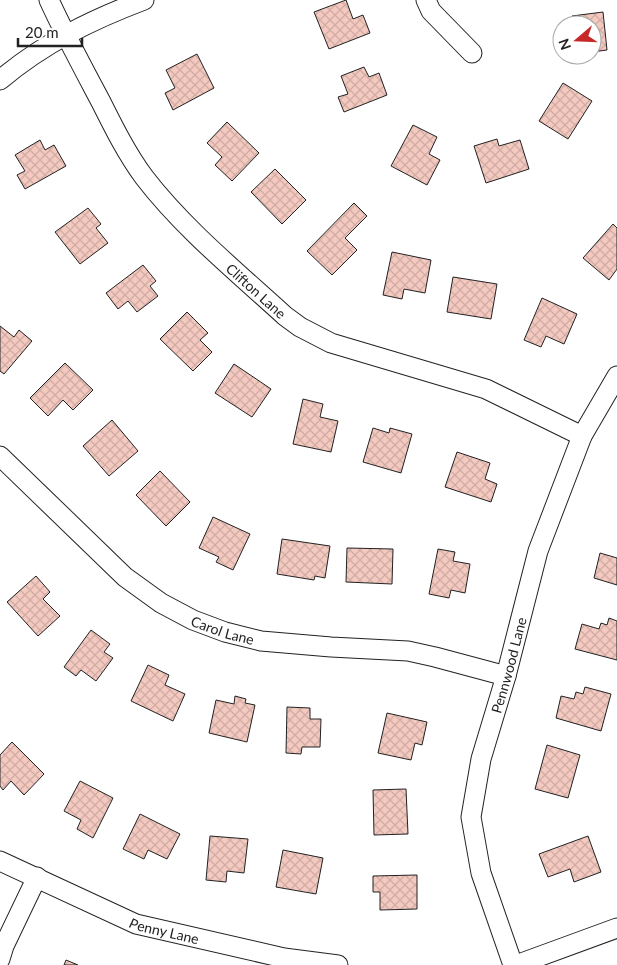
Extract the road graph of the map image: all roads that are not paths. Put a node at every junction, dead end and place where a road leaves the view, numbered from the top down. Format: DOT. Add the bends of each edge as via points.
graph roads {
  1 [pos="49,0"];
  2 [pos="144,0"];
  3 [pos="426,0"];
  4 [pos="65,34"];
  5 [pos="472,53"];
  6 [pos="0,80"];
  7 [pos="617,376"];
  8 [pos="582,436"];
  9 [pos="0,456"];
  10 [pos="506,676"];
  11 [pos="0,861"];
  12 [pos="37,877"];
  13 [pos="617,928"];
  14 [pos="0,959"];
  15 [pos="283,961"];
  16 [pos="338,965"];
  17 [pos="514,965"];
  1 -- 4 [label="street, Clifton Lane"];
  2 -- 4 [label="street"];
  3 -- 5 [label="street" via="431,11"];
  4 -- 6 [label="street" via="23,60"];
  4 -- 8 [label="street, Clifton Lane" via="128,154 158,195 284,316 331,342 486,389"];
  7 -- 8 [label="street, Pennwood Lane"];
  8 -- 10 [label="street, Pennwood Lane" via="538,551"];
  9 -- 10 [label="street, Carol Lane" via="125,577 161,603 193,620 261,641 408,651"];
  10 -- 17 [label="street, Pennwood Lane" via="480,759 471,817 481,872"];
  11 -- 12 [label="street, Penny Lane"];
  12 -- 14 [label="street"];
  12 -- 15 [label="street, Penny Lane" via="136,924"];
  13 -- 17 [label="street"];
  15 -- 16 [label="street, Penny Lane"];
}
